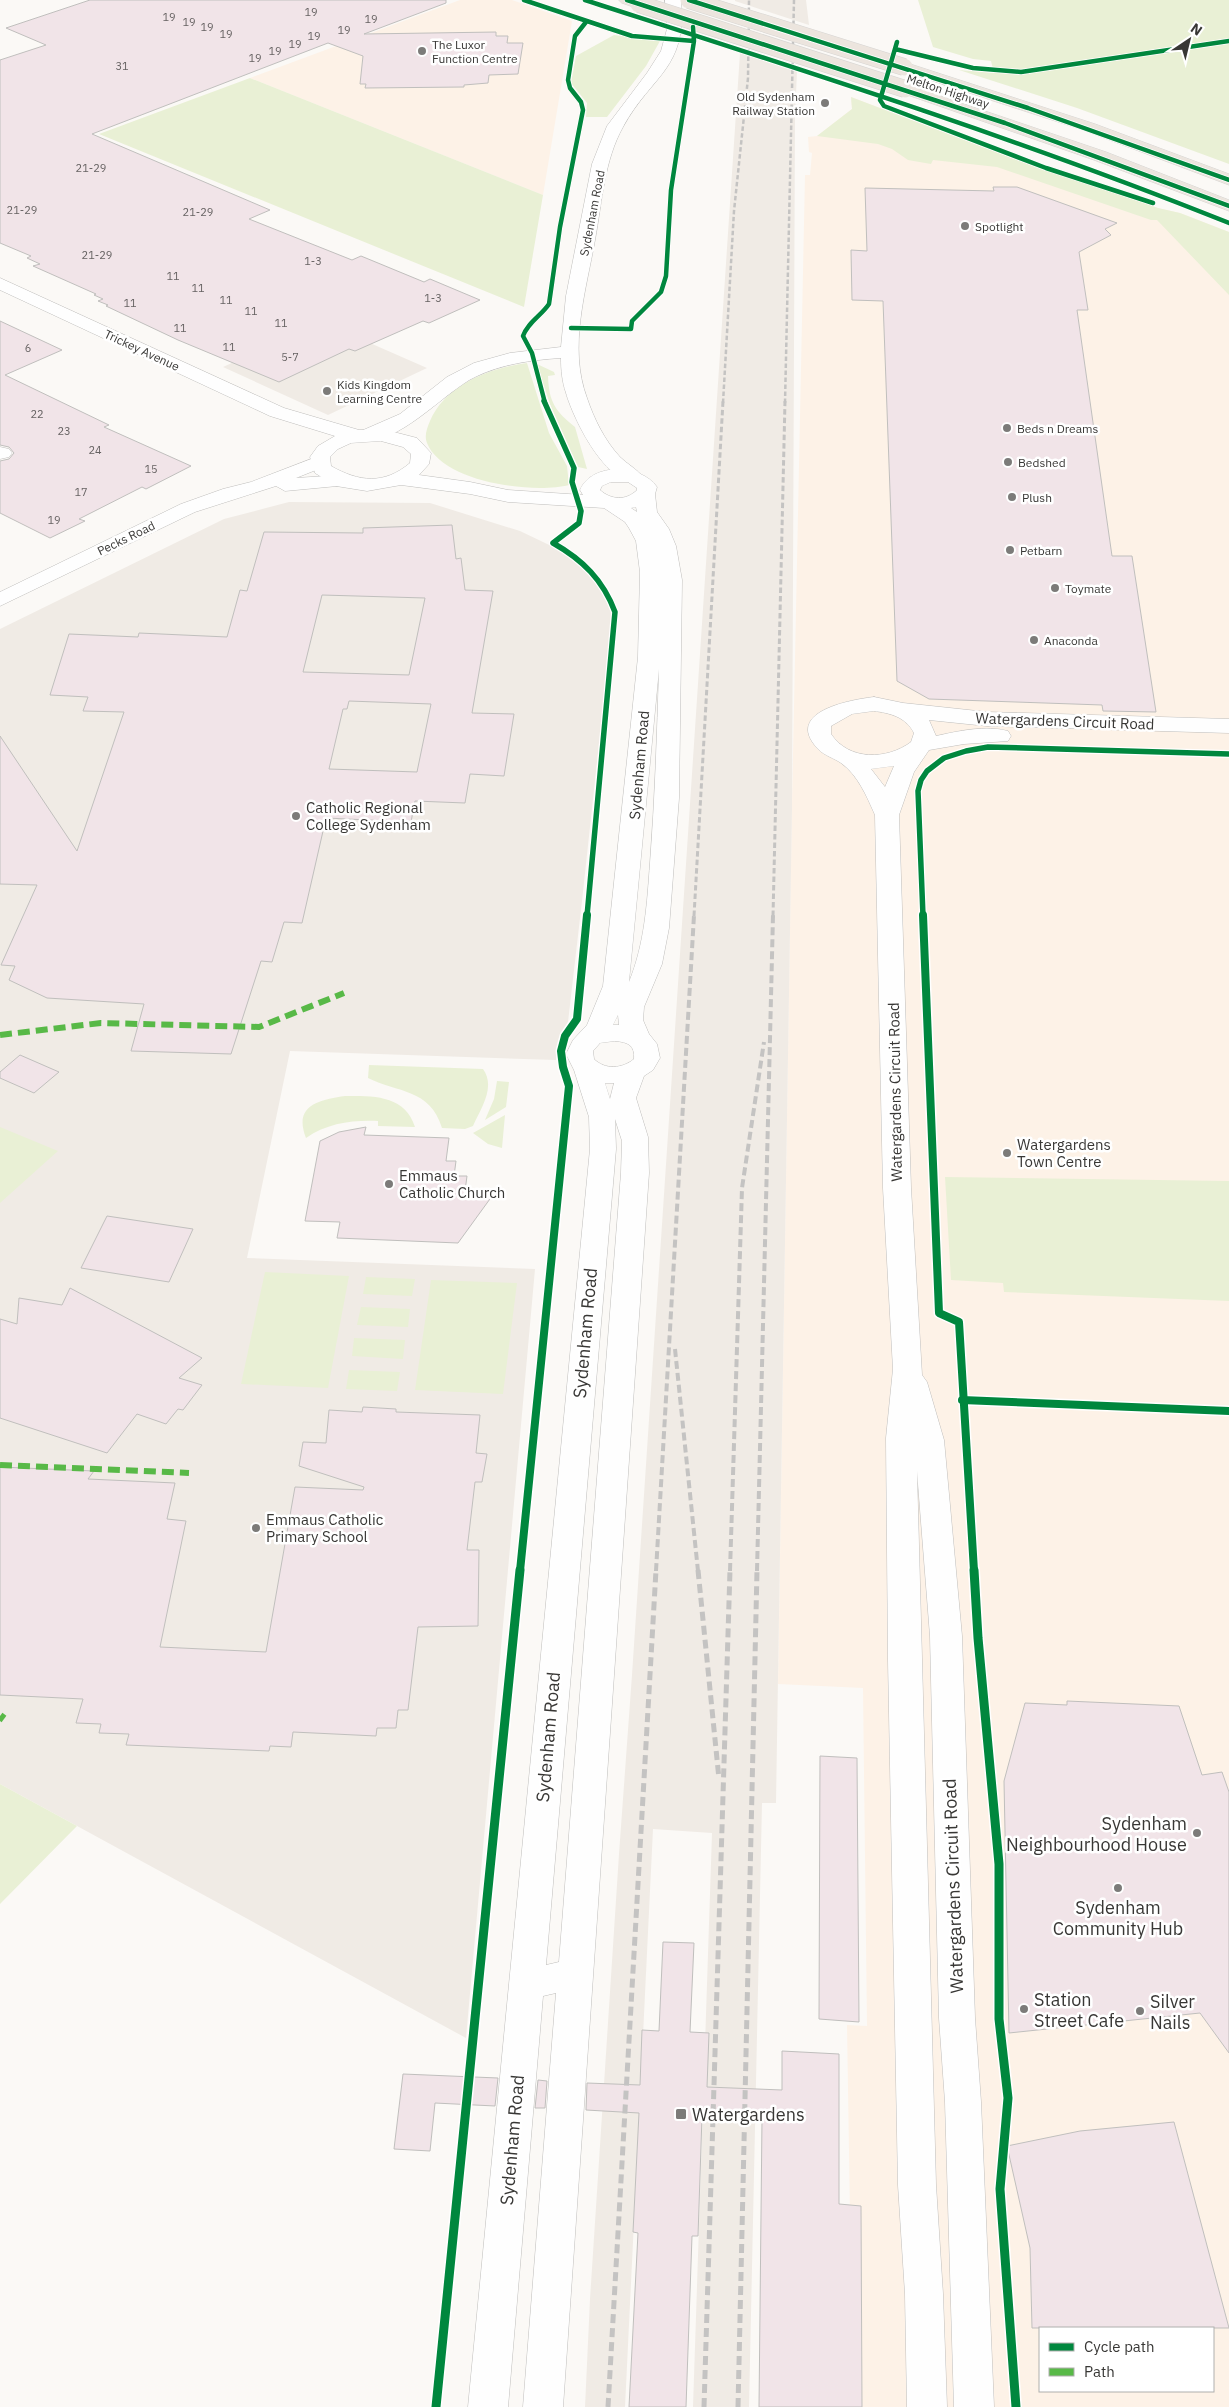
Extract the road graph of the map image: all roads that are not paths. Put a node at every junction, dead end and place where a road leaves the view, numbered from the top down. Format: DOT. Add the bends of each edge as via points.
graph roads {
  1 [pos="673,0"];
  2 [pos="689,0"];
  3 [pos="633,2"];
  4 [pos="1229,180"];
  5 [pos="1229,206"];
  6 [pos="0,283"];
  7 [pos="570,352"];
  8 [pos="421,409"];
  9 [pos="284,415"];
  10 [pos="362,436"];
  11 [pos="596,440"];
  12 [pos="418,450"];
  13 [pos="321,457"];
  14 [pos="401,479"];
  15 [pos="340,481"];
  16 [pos="595,482"];
  17 [pos="639,486"];
  18 [pos="257,487"];
  19 [pos="470,488"];
  20 [pos="532,497"];
  21 [pos="607,502"];
  22 [pos="0,600"];
  23 [pos="902,710"];
  24 [pos="1229,726"];
  25 [pos="1229,743"];
  26 [pos="919,748"];
  27 [pos="849,758"];
  28 [pos="666,798"];
  29 [pos="635,802"];
  30 [pos="887,815"];
  31 [pos="590,1052"];
  32 [pos="636,1055"];
  33 [pos="908,1369"];
  34 [pos="576,1973"];
  35 [pos="526,1985"];
  36 [pos="488,2407"];
  37 [pos="543,2407"];
  38 [pos="927,2407"];
  39 [pos="974,2407"];
  1 -- 7 [label="street, Sydenham Road" via="675,32 670,48 615,125 605,149 573,318"];
  2 -- 4 [label="highway, Melton Highway, bridge" via="1088,127"];
  3 -- 5 [label="highway, Melton Highway, bridge" via="1054,139"];
  6 -- 9 [label="street, Trickey Avenue"];
  7 -- 8 [label="street" via="532,353 488,364 453,381"];
  7 -- 11 [label="street, Sydenham Road" via="574,389"];
  8 -- 10 [label="street" via="391,428"];
  8 -- 12 [label="street"];
  9 -- 10 [label="street, Trickey Avenue"];
  9 -- 13 [label="street, Trickey Avenue"];
  10 -- 12 [label="street" via="395,437"];
  10 -- 13 [label="street, Pecks Road" via="343,440"];
  11 -- 16 [label="street, Sydenham Road"];
  11 -- 17 [label="street, Sydenham Road" via="612,463"];
  12 -- 14 [label="street" via="422,460 419,468"];
  12 -- 19 [label="street" via="439,469"];
  13 -- 15 [label="street, Trickey Avenue" via="322,470"];
  13 -- 18 [label="street, Pecks Road"];
  14 -- 15 [label="street, Pecks Road" via="370,485"];
  14 -- 19 [label="street"];
  15 -- 18 [label="street, Pecks Road"];
  16 -- 17 [label="street" via="618,475"];
  16 -- 20 [label="street"];
  16 -- 21 [label="street" via="590,490 593,496"];
  17 -- 21 [label="street" via="634,501"];
  17 -- 28 [label="street, Sydenham Road" via="647,512 663,538 671,580"];
  18 -- 22 [label="street, Pecks Road" via="188,508"];
  19 -- 20 [label="street"];
  20 -- 21 [label="street"];
  21 -- 29 [label="street, Sydenham Road" via="632,518 639,527 646,541 650,572 650,640"];
  23 -- 24 [label="street, Watergardens Circuit Road" via="987,719"];
  23 -- 26 [label="street" via="923,726 925,739"];
  23 -- 27 [label="street, Watergardens Circuit Road" via="874,704 858,705 832,713 824,720 820,728 821,737"];
  25 -- 26 [label="street, Watergardens Circuit Road" via="978,735"];
  26 -- 27 [label="street" via="902,758 885,761"];
  26 -- 30 [label="street, Watergardens Circuit Road" via="900,778"];
  27 -- 30 [label="street, Watergardens Circuit Road" via="873,786"];
  28 -- 29 [label="street"];
  28 -- 32 [label="street, Sydenham Road" via="657,928 649,964 631,1007"];
  29 -- 31 [label="street, Sydenham Road" via="616,986"];
  30 -- 33 [label="street, Watergardens Circuit Road" via="897,1188"];
  31 -- 32 [label="street" via="610,1032 620,1033"];
  31 -- 32 [label="street" via="605,1075 615,1075"];
  31 -- 35 [label="street, Sydenham Road" via="602,1116 603,1149"];
  32 -- 34 [label="street" via="622,1102 635,1139 635,1173"];
  33 -- 38 [label="street, Watergardens Circuit Road" via="901,1438 904,1660 917,2185"];
  33 -- 39 [label="street, Watergardens Circuit Road" via="929,1440 946,1636 956,1988"];
  34 -- 35 [label="street"];
  34 -- 37 [label="street"];
  35 -- 36 [label="street, Sydenham Road"];
}
